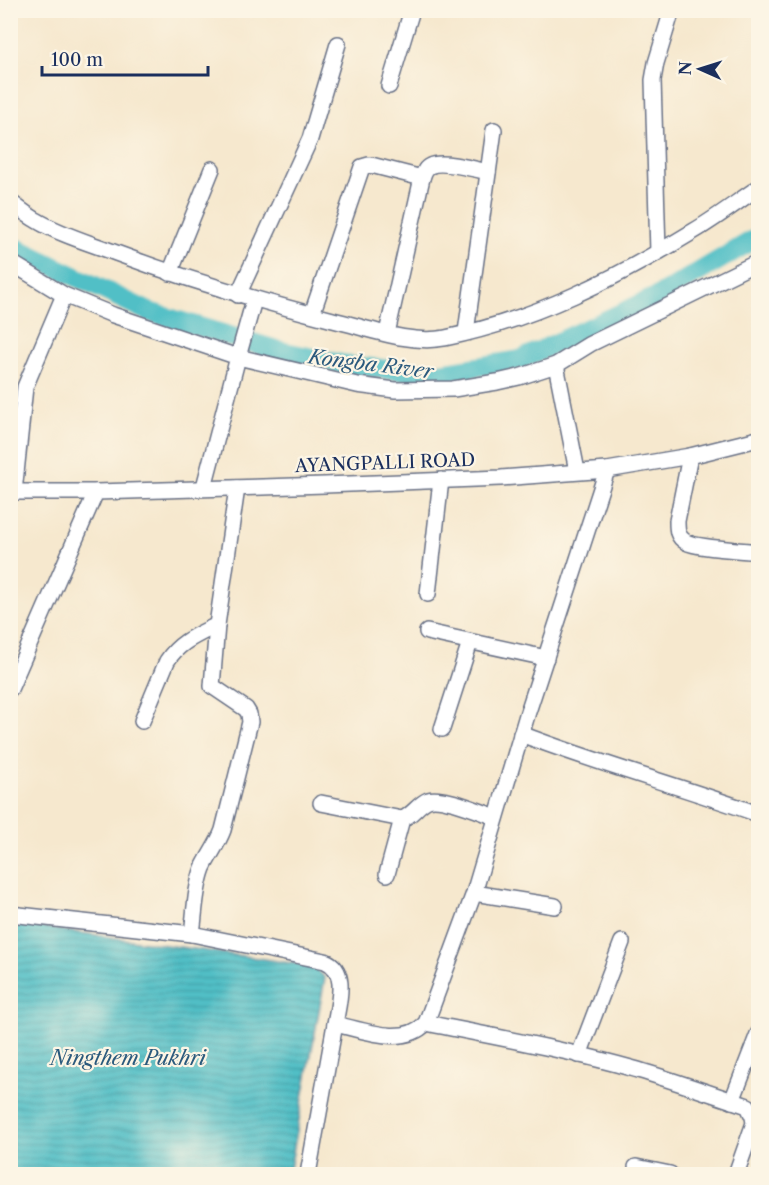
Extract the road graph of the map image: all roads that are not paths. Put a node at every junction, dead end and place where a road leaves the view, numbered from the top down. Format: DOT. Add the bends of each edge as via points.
graph roads {
  1 [pos="412,10"];
  2 [pos="672,10"];
  3 [pos="338,44"];
  4 [pos="388,86"];
  5 [pos="494,130"];
  6 [pos="212,169"];
  7 [pos="488,172"];
  8 [pos="422,178"];
  9 [pos="759,188"];
  10 [pos="10,202"];
  11 [pos="658,252"];
  12 [pos="10,262"];
  13 [pos="759,262"];
  14 [pos="170,273"];
  15 [pos="64,295"];
  16 [pos="237,295"];
  17 [pos="253,305"];
  18 [pos="312,314"];
  19 [pos="466,332"];
  20 [pos="387,333"];
  21 [pos="240,352"];
  22 [pos="556,365"];
  23 [pos="16,405"];
  24 [pos="759,439"];
  25 [pos="690,456"];
  26 [pos="607,470"];
  27 [pos="577,471"];
  28 [pos="441,480"];
  29 [pos="204,487"];
  30 [pos="237,488"];
  31 [pos="12,492"];
  32 [pos="96,492"];
  33 [pos="759,552"];
  34 [pos="428,594"];
  35 [pos="217,625"];
  36 [pos="427,632"];
  37 [pos="470,642"];
  38 [pos="546,658"];
  39 [pos="10,689"];
  40 [pos="142,721"];
  41 [pos="442,729"];
  42 [pos="521,734"];
  43 [pos="321,803"];
  44 [pos="759,814"];
  45 [pos="496,817"];
  46 [pos="402,819"];
  47 [pos="387,874"];
  48 [pos="474,892"];
  49 [pos="555,906"];
  50 [pos="10,914"];
  51 [pos="192,934"];
  52 [pos="622,942"];
  53 [pos="426,1023"];
  54 [pos="335,1024"];
  55 [pos="759,1034"];
  56 [pos="579,1055"];
  57 [pos="732,1101"];
  58 [pos="636,1167"];
  59 [pos="308,1174"];
  60 [pos="670,1174"];
  61 [pos="736,1174"];
  1 -- 4 [label="street"];
  2 -- 11 [label="street" via="653,80"];
  3 -- 16 [label="street" via="310,139"];
  5 -- 7 [label="street"];
  6 -- 14 [label="street"];
  7 -- 8 [label="street" via="440,164 429,166"];
  7 -- 19 [label="street"];
  8 -- 18 [label="street" via="375,166 362,167"];
  8 -- 20 [label="street"];
  9 -- 11 [label="street"];
  10 -- 14 [label="street" via="37,221 72,237"];
  11 -- 19 [label="street" via="576,295"];
  12 -- 15 [label="street"];
  13 -- 22 [label="street"];
  14 -- 16 [label="street"];
  15 -- 21 [label="street" via="113,315"];
  15 -- 23 [label="street"];
  16 -- 17 [label="street"];
  17 -- 18 [label="street"];
  17 -- 21 [label="street"];
  18 -- 20 [label="street"];
  19 -- 20 [label="street" via="428,339"];
  21 -- 22 [label="street" via="357,385 406,390 489,384"];
  21 -- 29 [label="street"];
  22 -- 27 [label="street"];
  23 -- 31 [label="street"];
  24 -- 25 [label="street, AYANGPALLI ROAD"];
  25 -- 26 [label="street, AYANGPALLI ROAD"];
  25 -- 33 [label="street" via="677,521 680,537 693,544"];
  26 -- 27 [label="street, AYANGPALLI ROAD"];
  26 -- 38 [label="street"];
  27 -- 28 [label="street, AYANGPALLI ROAD"];
  28 -- 30 [label="street, AYANGPALLI ROAD"];
  28 -- 34 [label="street"];
  29 -- 30 [label="street, AYANGPALLI ROAD"];
  29 -- 32 [label="street, AYANGPALLI ROAD"];
  30 -- 35 [label="street"];
  31 -- 32 [label="street, AYANGPALLI ROAD"];
  32 -- 39 [label="street"];
  35 -- 40 [label="street" via="173,652"];
  35 -- 51 [label="street" via="212,686 246,709 250,722 220,840 204,865 198,885"];
  36 -- 37 [label="street"];
  37 -- 38 [label="street"];
  37 -- 41 [label="street"];
  38 -- 42 [label="street"];
  42 -- 44 [label="street"];
  42 -- 45 [label="street"];
  43 -- 46 [label="street"];
  45 -- 46 [label="street" via="433,799"];
  45 -- 48 [label="street"];
  46 -- 47 [label="street"];
  48 -- 49 [label="street"];
  48 -- 53 [label="street"];
  50 -- 51 [label="street"];
  51 -- 54 [label="street" via="332,964 340,983"];
  52 -- 56 [label="street"];
  53 -- 54 [label="street" via="419,1031 397,1037"];
  53 -- 56 [label="street"];
  54 -- 59 [label="street"];
  55 -- 57 [label="street"];
  56 -- 57 [label="street"];
  57 -- 61 [label="street" via="748,1106 753,1117 752,1131"];
  58 -- 60 [label="street"];
}
